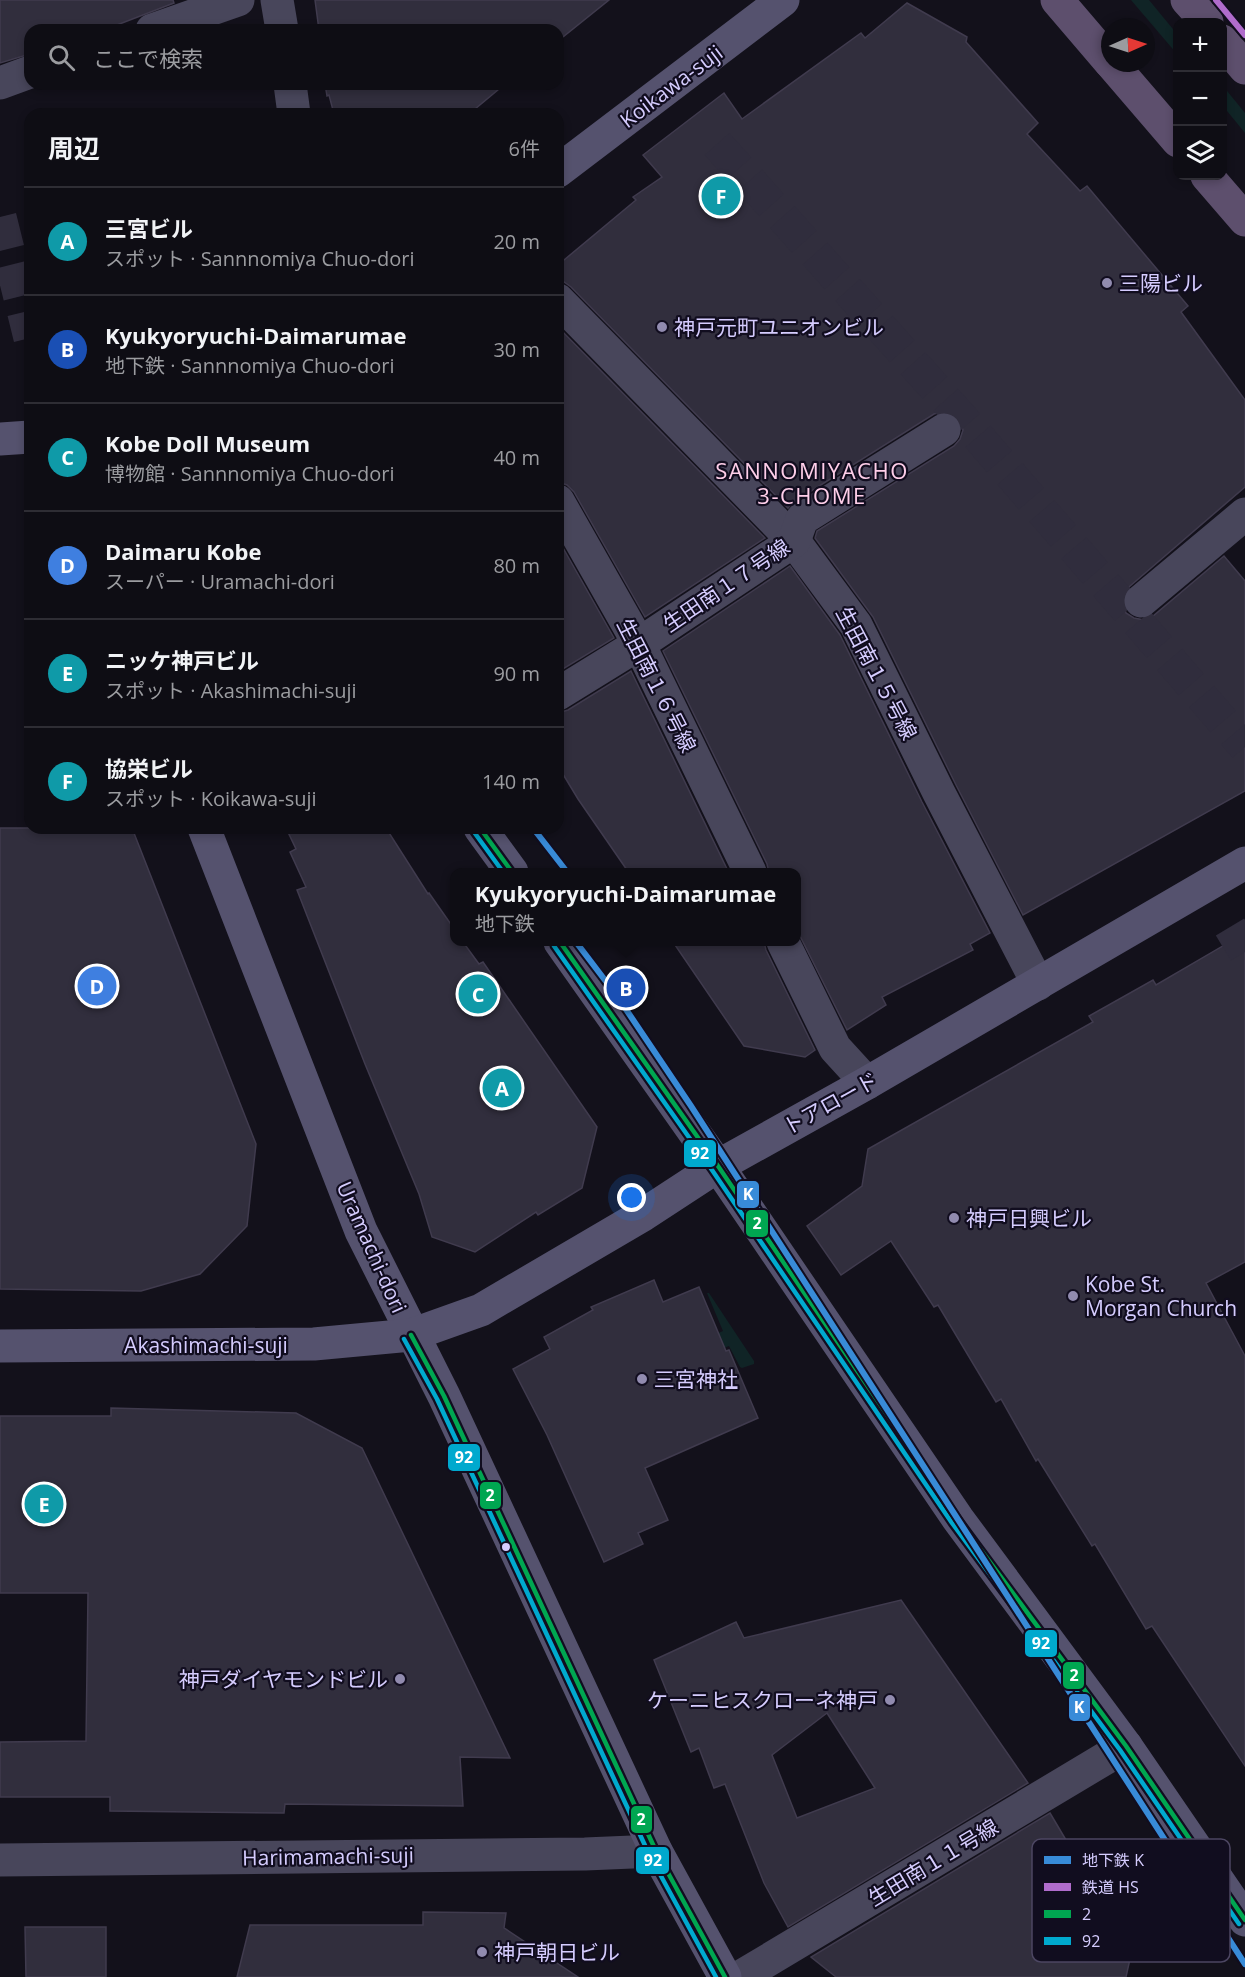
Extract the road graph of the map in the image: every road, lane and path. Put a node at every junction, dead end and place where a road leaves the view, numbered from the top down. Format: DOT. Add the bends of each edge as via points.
graph roads {
  1 [pos="238,0"];
  2 [pos="277,0"];
  3 [pos="783,0"];
  4 [pos="1057,0"];
  5 [pos="1188,0"];
  6 [pos="1203,18"];
  7 [pos="169,24"];
  8 [pos="281,24"];
  9 [pos="1227,47"];
  10 [pos="1101,51"];
  11 [pos="1245,68"];
  12 [pos="1119,72"];
  13 [pos="24,74"];
  14 [pos="0,83"];
  15 [pos="291,90"];
  16 [pos="293,108"];
  17 [pos="1173,135"];
  18 [pos="564,166"];
  19 [pos="1210,180"];
  20 [pos="1245,220"];
  21 [pos="564,306"];
  22 [pos="944,430"];
  23 [pos="24,437"];
  24 [pos="0,439"];
  25 [pos="564,512"];
  26 [pos="1245,514"];
  27 [pos="794,540"];
  28 [pos="1141,601"];
  29 [pos="639,644"];
  30 [pos="564,690"];
  31 [pos="206,834"];
  32 [pos="484,834"];
  33 [pos="1245,863"];
  34 [pos="508,868"];
  35 [pos="748,868"];
  36 [pos="563,946"];
  37 [pos="785,946"];
  38 [pos="1038,984"];
  39 [pos="867,1083"];
  40 [pos="718,1166"];
  41 [pos="411,1335"];
  42 [pos="0,1346"];
  43 [pos="1126,1746"];
  44 [pos="1190,1839"];
  45 [pos="656,1851"];
  46 [pos="0,1860"];
  47 [pos="1230,1898"];
  48 [pos="1245,1920"];
  49 [pos="725,1977"];
  50 [pos="740,1977"];
  1 -- 7 [label="street"];
  2 -- 8 [label="street"];
  3 -- 18 [label="street, Koikawa-suji"];
  4 -- 10 [label="main road"];
  5 -- 6 [label="main road"];
  9 -- 11 [label="main road"];
  12 -- 17 [label="main road"];
  13 -- 14 [label="street"];
  15 -- 16 [label="street"];
  19 -- 20 [label="main road"];
  21 -- 27 [label="street, 生田南１５号線"];
  22 -- 27 [label="street, 生田南１７号線" via="802,519"];
  23 -- 24 [label="street"];
  25 -- 29 [label="street, 生田南１６号線"];
  26 -- 28 [label="street"];
  27 -- 29 [label="street, 生田南１７号線"];
  27 -- 38 [label="street, 生田南１５号線" via="856,625"];
  29 -- 30 [label="street, 生田南１７号線"];
  29 -- 35 [label="street, 生田南１６号線"];
  31 -- 41 [label="street, Uramachi-dori" via="361,1231"];
  32 -- 34 [label="street"];
  33 -- 38 [label="street, トアロード"];
  36 -- 40 [label="street"];
  37 -- 39 [label="street" via="835,1048"];
  38 -- 39 [label="street, トアロード"];
  39 -- 40 [label="street, トアロード"];
  40 -- 41 [label="street, トアロード" via="481,1310"];
  40 -- 43 [label="street" via="958,1519"];
  41 -- 42 [label="street, Akashimachi-suji" via="314,1344"];
  41 -- 45 [label="street, Uramachi-dori" via="444,1396"];
  43 -- 44 [label="street"];
  43 -- 50 [label="street, 生田南１１号線"];
  45 -- 46 [label="street, Harimamachi-suji"];
  45 -- 49 [label="street, Uramachi-dori"];
  47 -- 48 [label="street"];
}
